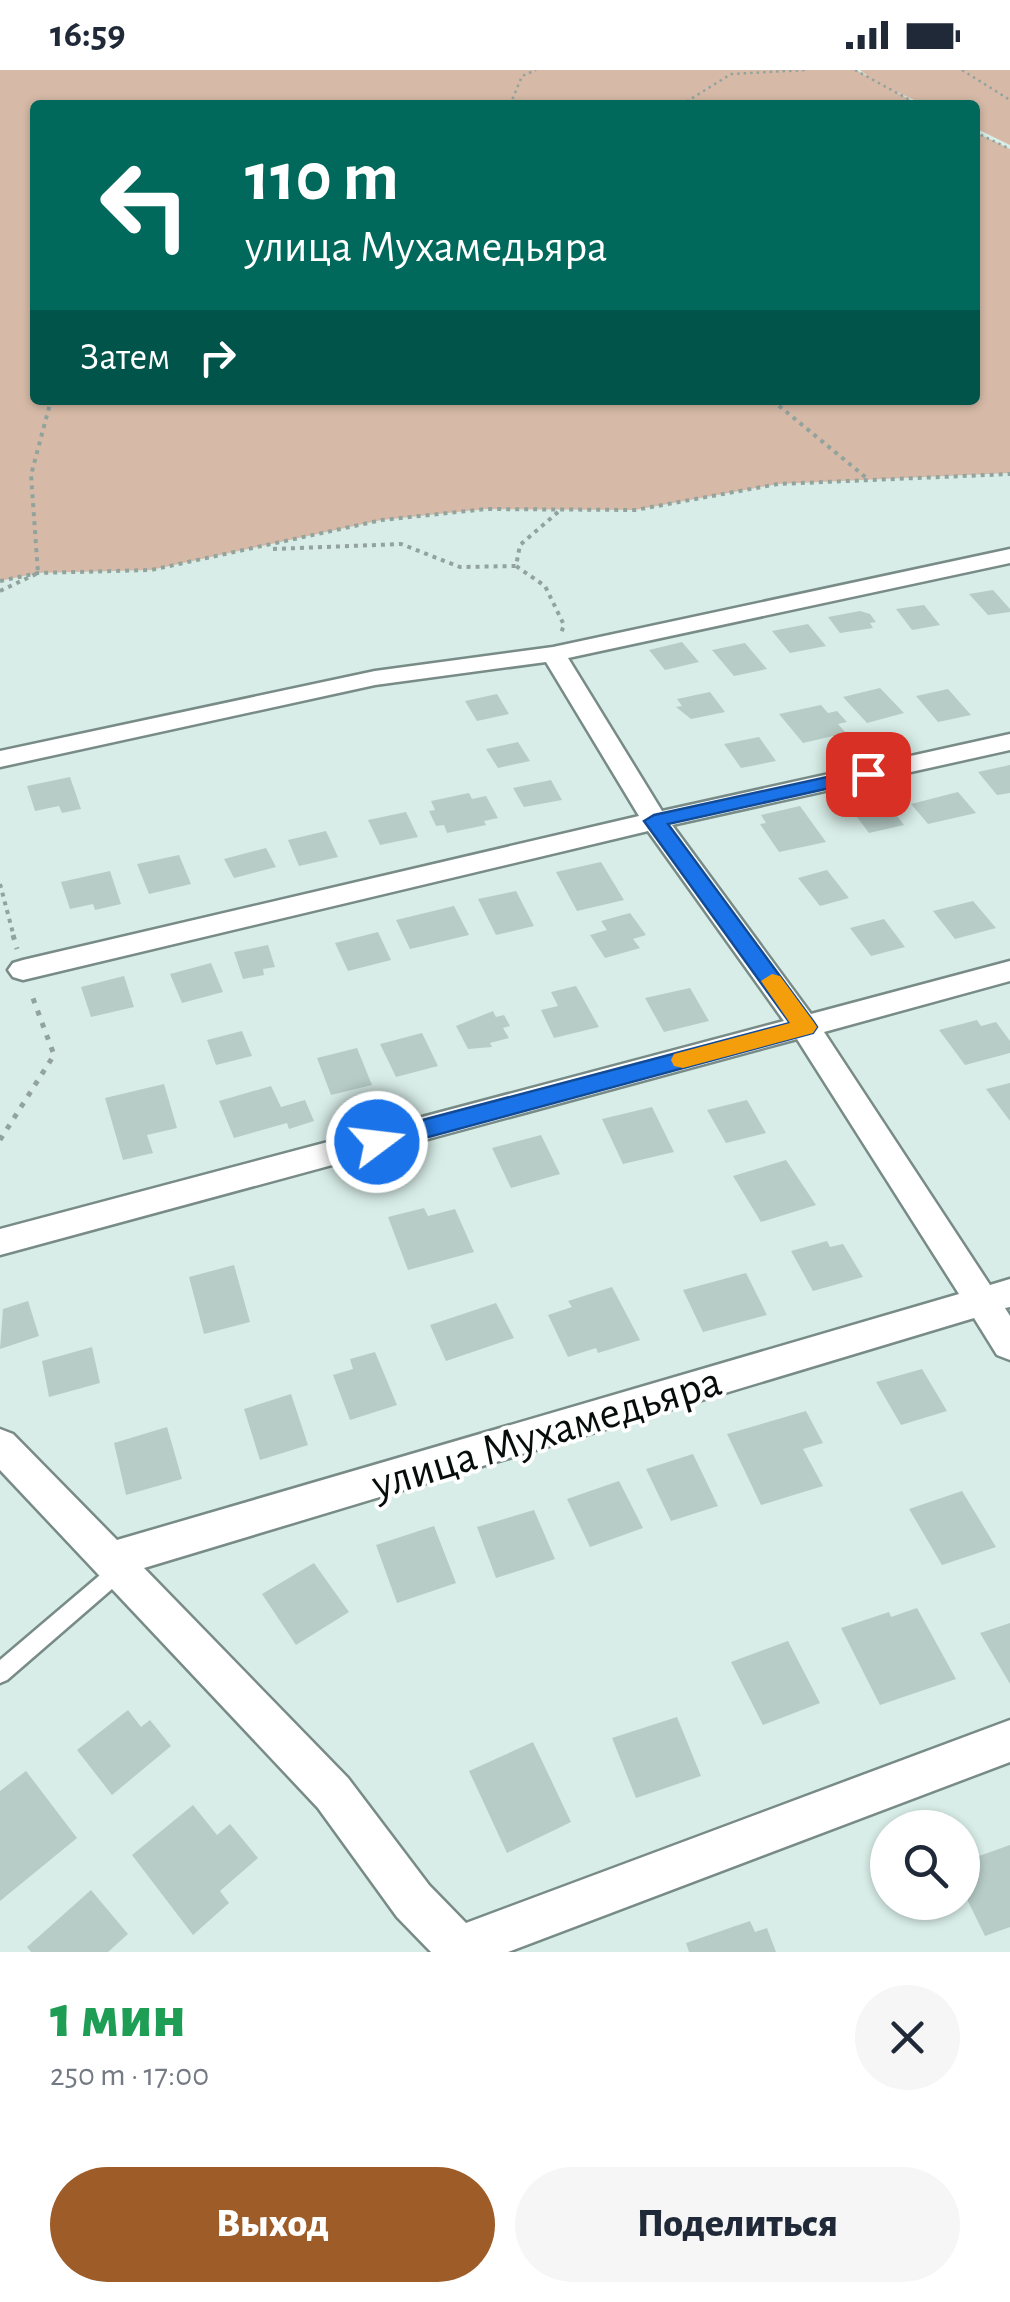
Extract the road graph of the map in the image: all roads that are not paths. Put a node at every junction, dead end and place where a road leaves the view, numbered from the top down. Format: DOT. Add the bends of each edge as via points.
graph roads {
  1 [pos="1010,556"];
  2 [pos="553,654"];
  3 [pos="1010,742"];
  4 [pos="0,759"];
  5 [pos="654,821"];
  6 [pos="23,970"];
  7 [pos="1010,971"];
  8 [pos="805,1027"];
  9 [pos="0,1242"];
  10 [pos="996,1297"];
  11 [pos="1010,1345"];
  12 [pos="0,1444"];
  13 [pos="115,1565"];
  14 [pos="0,1673"];
  15 [pos="1010,1741"];
  16 [pos="460,1950"];
  1 -- 2 [label="street"];
  2 -- 4 [label="street" via="375,678"];
  2 -- 5 [label="street"];
  3 -- 5 [label="street"];
  5 -- 6 [label="street"];
  5 -- 8 [label="street"];
  7 -- 8 [label="street"];
  8 -- 9 [label="street"];
  8 -- 10 [label="street"];
  10 -- 11 [label="street"];
  10 -- 13 [label="street, улица Мухамедьяра"];
  12 -- 13 [label="street"];
  13 -- 14 [label="lane"];
  13 -- 16 [label="street" via="332,1793 413,1901"];
  15 -- 16 [label="street"];
}
